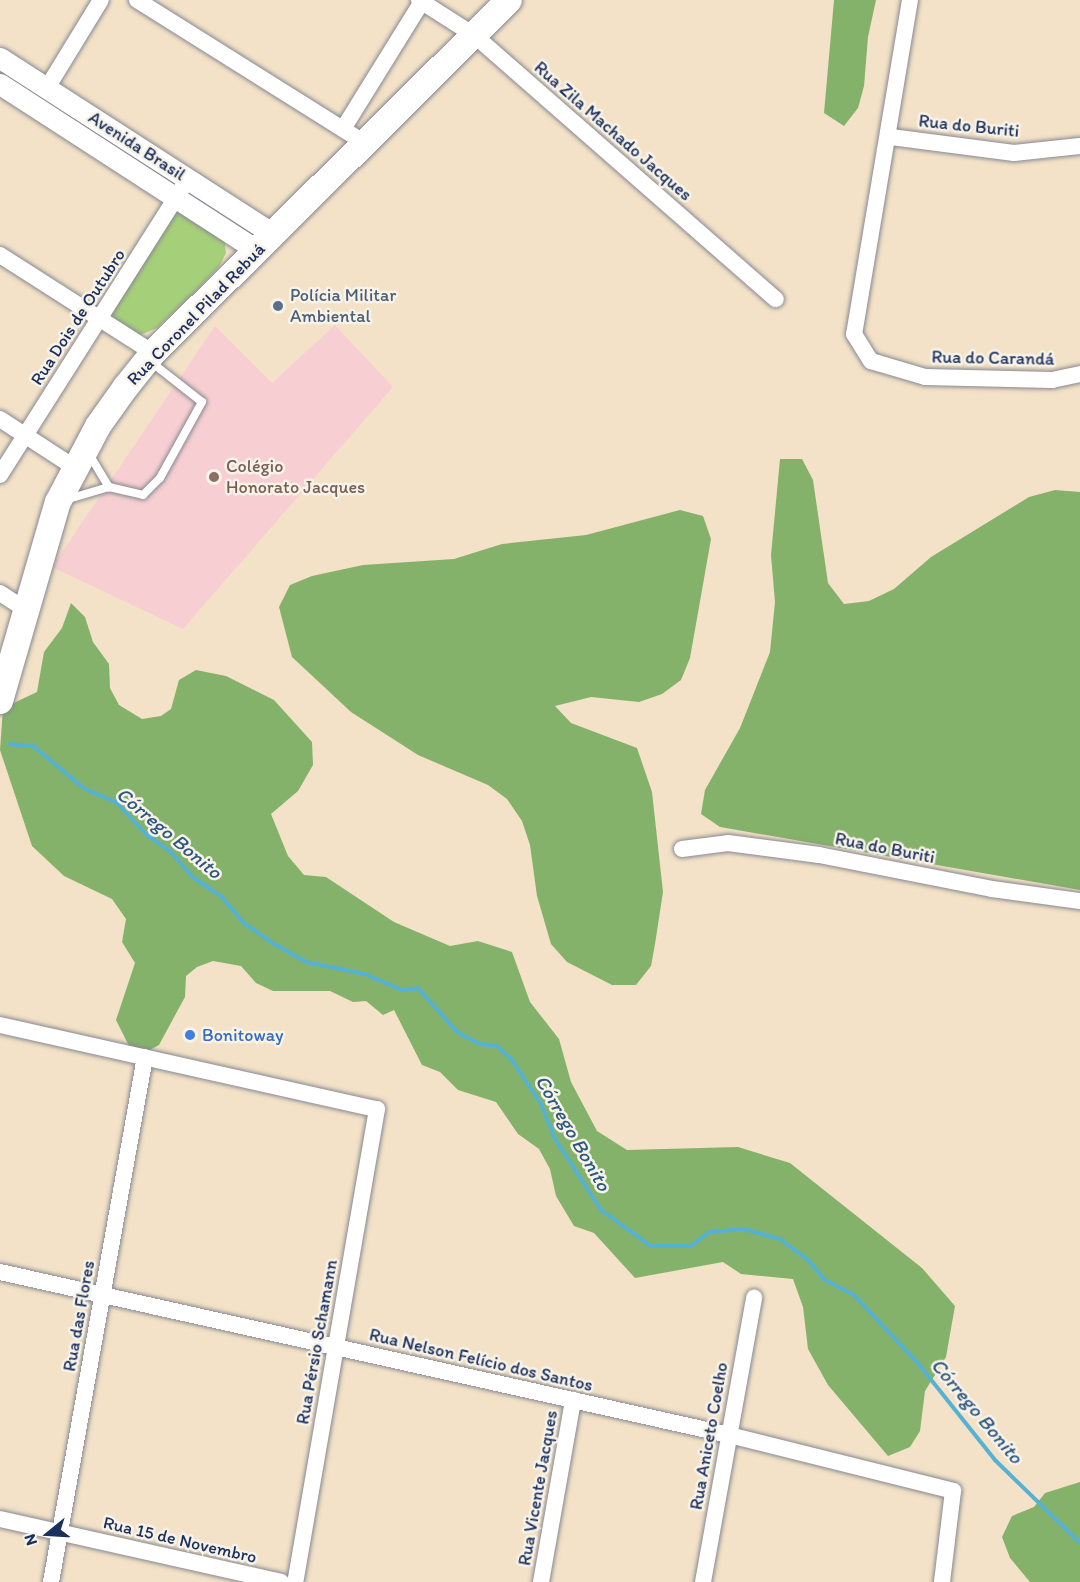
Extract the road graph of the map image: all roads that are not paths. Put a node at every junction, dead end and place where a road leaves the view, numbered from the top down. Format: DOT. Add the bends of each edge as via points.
graph roads {
  1 [pos="101,0"];
  2 [pos="137,0"];
  3 [pos="509,0"];
  4 [pos="910,0"];
  5 [pos="421,1"];
  6 [pos="474,35"];
  7 [pos="0,58"];
  8 [pos="0,84"];
  9 [pos="46,88"];
  10 [pos="343,129"];
  11 [pos="891,137"];
  12 [pos="365,143"];
  13 [pos="1080,146"];
  14 [pos="188,179"];
  15 [pos="176,198"];
  16 [pos="265,242"];
  17 [pos="0,255"];
  18 [pos="776,299"];
  19 [pos="100,319"];
  20 [pos="151,356"];
  21 [pos="1080,374"];
  22 [pos="0,419"];
  23 [pos="25,436"];
  24 [pos="79,458"];
  25 [pos="0,475"];
  26 [pos="109,487"];
  27 [pos="58,502"];
  28 [pos="0,593"];
  29 [pos="25,609"];
  30 [pos="0,701"];
  31 [pos="682,849"];
  32 [pos="1080,901"];
  33 [pos="0,1025"];
  34 [pos="145,1057"];
  35 [pos="0,1272"];
  36 [pos="102,1295"];
  37 [pos="754,1298"];
  38 [pos="336,1347"];
  39 [pos="573,1400"];
  40 [pos="729,1435"];
  41 [pos="0,1520"];
  42 [pos="60,1533"];
  43 [pos="51,1582"];
  44 [pos="281,1582"];
  45 [pos="295,1582"];
  46 [pos="541,1582"];
  47 [pos="703,1582"];
  48 [pos="942,1582"];
  1 -- 9 [label="street"];
  2 -- 10 [label="street"];
  3 -- 6 [label="main road, Rua Coronel Pilad Rebuá"];
  4 -- 11 [label="street"];
  5 -- 6 [label="street, Rua Zila Machado Jacques"];
  5 -- 10 [label="street"];
  6 -- 12 [label="main road, Rua Coronel Pilad Rebuá"];
  6 -- 18 [label="street, Rua Zila Machado Jacques"];
  7 -- 9 [label="street, Avenida Brasil"];
  8 -- 15 [label="street, Avenida Brasil"];
  9 -- 14 [label="street, Avenida Brasil"];
  10 -- 12 [label="street"];
  11 -- 13 [label="street, Rua do Buriti" via="1014,153"];
  11 -- 21 [label="street, Rua do Carandá" via="855,334 871,361 925,377 1052,380"];
  12 -- 16 [label="main road, Rua Coronel Pilad Rebuá"];
  14 -- 15 [label="street, Rua Dois de Outubro"];
  14 -- 16 [label="street, Avenida Brasil"];
  15 -- 16 [label="street, Avenida Brasil"];
  15 -- 19 [label="street, Rua Dois de Outubro"];
  16 -- 20 [label="main road, Rua Coronel Pilad Rebuá"];
  17 -- 19 [label="street"];
  19 -- 20 [label="street"];
  19 -- 23 [label="street, Rua Dois de Outubro"];
  20 -- 24 [label="main road, Rua Coronel Pilad Rebuá"];
  20 -- 26 [label="lane" via="202,402 160,478 143,495"];
  22 -- 23 [label="street"];
  23 -- 24 [label="street"];
  23 -- 25 [label="street, Rua Dois de Outubro"];
  24 -- 26 [label="lane"];
  24 -- 27 [label="main road, Rua Coronel Pilad Rebuá"];
  26 -- 27 [label="lane"];
  27 -- 29 [label="main road, Rua Coronel Pilad Rebuá"];
  28 -- 29 [label="street"];
  29 -- 30 [label="main road, Rua Coronel Pilad Rebuá"];
  31 -- 32 [label="street, Rua do Buriti" via="728,843"];
  33 -- 34 [label="street"];
  34 -- 36 [label="street, Rua das Flores"];
  34 -- 38 [label="street, Rua Pérsio Schamann" via="377,1109"];
  35 -- 36 [label="street, Rua Nelson Felício dos Santos"];
  36 -- 38 [label="street, Rua Nelson Felício dos Santos"];
  36 -- 42 [label="street, Rua das Flores"];
  37 -- 40 [label="street, Rua Aniceto Coelho"];
  38 -- 39 [label="street, Rua Nelson Felício dos Santos"];
  38 -- 45 [label="street, Rua Pérsio Schamann"];
  39 -- 40 [label="street, Rua Nelson Felício dos Santos"];
  39 -- 46 [label="street, Rua Vicente Jacques"];
  40 -- 47 [label="street, Rua Aniceto Coelho"];
  40 -- 48 [label="street, Rua Nelson Felício dos Santos" via="953,1491"];
  41 -- 42 [label="street, Rua 15 de Novembro"];
  42 -- 43 [label="street, Rua das Flores"];
  42 -- 44 [label="street, Rua 15 de Novembro"];
}
